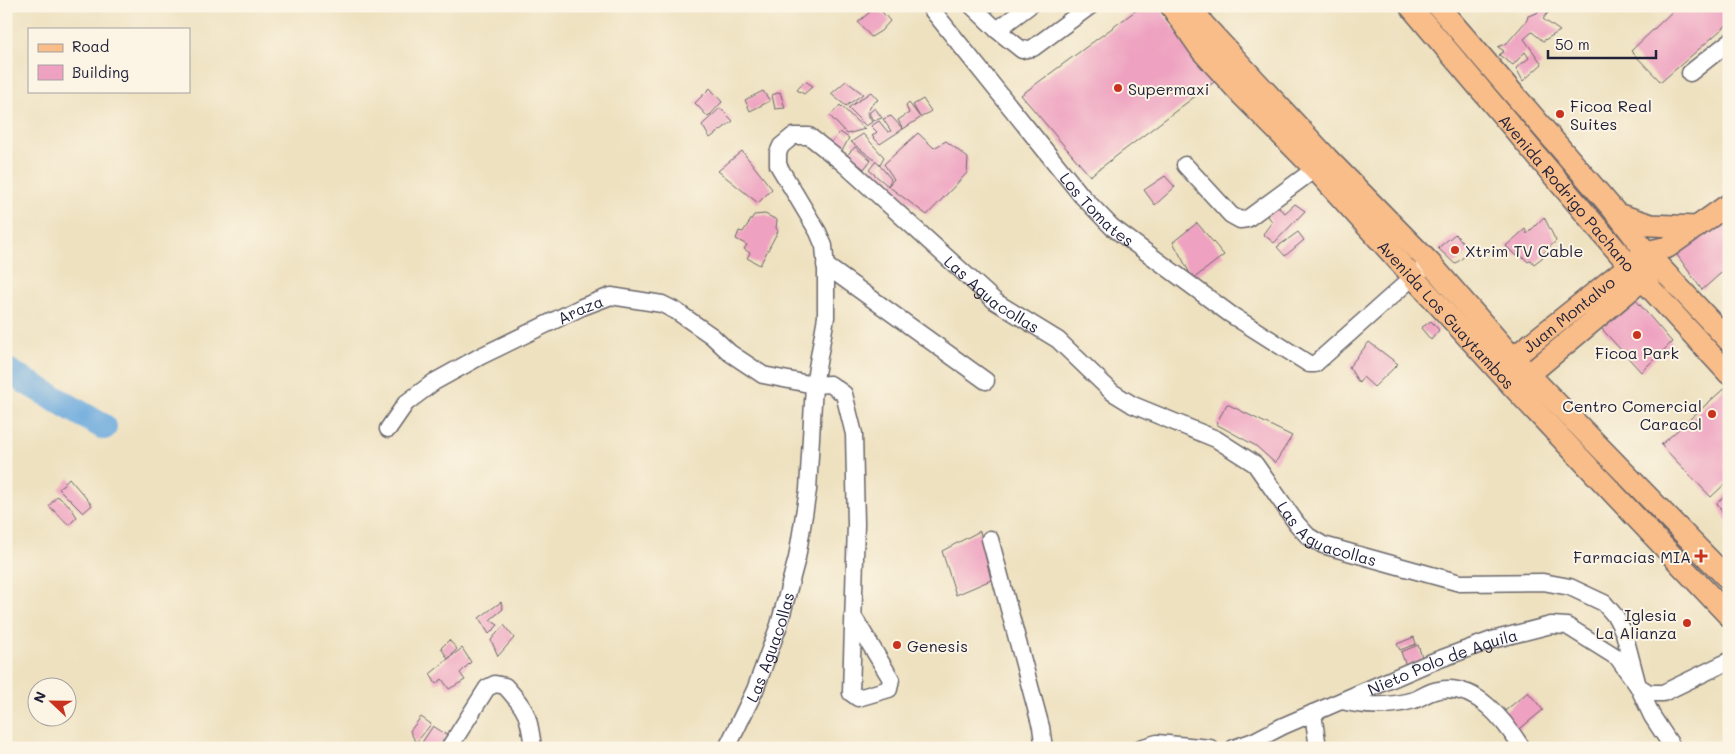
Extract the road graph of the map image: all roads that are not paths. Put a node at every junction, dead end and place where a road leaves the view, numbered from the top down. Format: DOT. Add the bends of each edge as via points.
graph roads {
  1 [pos="929,6"];
  2 [pos="972,6"];
  3 [pos="1090,6"];
  4 [pos="1171,6"];
  5 [pos="1193,6"];
  6 [pos="1410,6"];
  7 [pos="1438,6"];
  8 [pos="1021,8"];
  9 [pos="996,30"];
  10 [pos="1729,42"];
  11 [pos="1208,43"];
  12 [pos="1690,73"];
  13 [pos="1321,163"];
  14 [pos="1185,165"];
  15 [pos="1729,204"];
  16 [pos="1617,214"];
  17 [pos="1697,227"];
  18 [pos="1658,255"];
  19 [pos="825,265"];
  20 [pos="1422,269"];
  21 [pos="1636,273"];
  22 [pos="1729,341"];
  23 [pos="1506,365"];
  24 [pos="1729,374"];
  25 [pos="986,381"];
  26 [pos="1521,381"];
  27 [pos="814,385"];
  28 [pos="388,429"];
  29 [pos="990,539"];
  30 [pos="1729,580"];
  31 [pos="853,616"];
  32 [pos="1729,616"];
  33 [pos="1729,661"];
  34 [pos="1638,686"];
  35 [pos="1342,701"];
  36 [pos="1313,713"];
  37 [pos="1254,744"];
  38 [pos="449,748"];
  39 [pos="533,748"];
  40 [pos="728,748"];
  41 [pos="1044,748"];
  42 [pos="1140,748"];
  43 [pos="1210,748"];
  44 [pos="1234,748"];
  45 [pos="1318,748"];
  46 [pos="1522,748"];
  47 [pos="1674,748"];
  1 -- 20 [label="street, Los Tomates" via="1075,188 1112,227 1222,309 1309,364 1315,364"];
  2 -- 9 [label="street"];
  3 -- 9 [label="street" via="1033,48 1022,50"];
  4 -- 11 [label="main road, Avenida Los Guaytambos"];
  5 -- 11 [label="main road, Avenida Los Guaytambos" via="1203,24"];
  6 -- 21 [label="main road, Avenida Rodrigo Pachano"];
  7 -- 16 [label="main road, Avenida Rodrigo Pachano"];
  8 -- 9 [label="street"];
  10 -- 12 [label="street"];
  11 -- 13 [label="main road, Avenida Los Guaytambos" via="1238,91"];
  13 -- 14 [label="street" via="1246,219 1240,220 1231,215"];
  13 -- 20 [label="main road, Avenida Los Guaytambos"];
  15 -- 17 [label="main road, Juan Montalvo"];
  16 -- 17 [label="main road" via="1652,225"];
  16 -- 18 [label="main road, Avenida Rodrigo Pachano"];
  17 -- 18 [label="main road, Juan Montalvo"];
  18 -- 21 [label="main road, Juan Montalvo"];
  18 -- 22 [label="main road, Avenida Rodrigo Pachano"];
  19 -- 25 [label="street"];
  19 -- 27 [label="street, Las Aguacollas" via="826,317"];
  19 -- 34 [label="street, Las Aguacollas" via="824,246 818,232 778,165 781,146 793,136 809,136 843,163 996,302 1058,340 1112,392 1133,405 1216,439 1255,464 1308,536 1323,545 1460,582 1542,582 1570,587 1604,603 1616,617 1624,633"];
  20 -- 23 [label="main road, Avenida Los Guaytambos"];
  21 -- 23 [label="main road, Juan Montalvo"];
  21 -- 24 [label="main road, Avenida Rodrigo Pachano"];
  21 -- 26 [label="main road, Juan Montalvo"];
  23 -- 26 [label="main road, Avenida Los Guaytambos"];
  26 -- 30 [label="main road, Avenida Los Guaytambos"];
  26 -- 32 [label="main road, Avenida Los Guaytambos"];
  27 -- 28 [label="street, Araza" via="763,375 688,318 662,304 611,296 582,307 449,373 419,391"];
  27 -- 31 [label="street, Araza" via="830,384 844,394 854,434"];
  27 -- 40 [label="street, Las Aguacollas" via="808,490 789,592 764,666"];
  29 -- 41 [label="street"];
  33 -- 34 [label="street" via="1664,693 1649,693"];
  34 -- 35 [label="street, Nieto Polo de Aguila" via="1618,658 1567,626 1551,624 1492,640 1429,663"];
  34 -- 47 [label="street" via="1652,716"];
  35 -- 36 [label="street, Nieto Polo de Aguila"];
  35 -- 46 [label="street" via="1377,706 1416,700 1438,690 1462,691 1486,705"];
  36 -- 37 [label="street, Nieto Polo de Aguila"];
  36 -- 45 [label="street"];
  37 -- 44 [label="street, Nieto Polo de Aguila"];
  38 -- 39 [label="street" via="487,688 495,684 505,686 524,707 530,719"];
  42 -- 43 [label="street" via="1157,743"];
}
